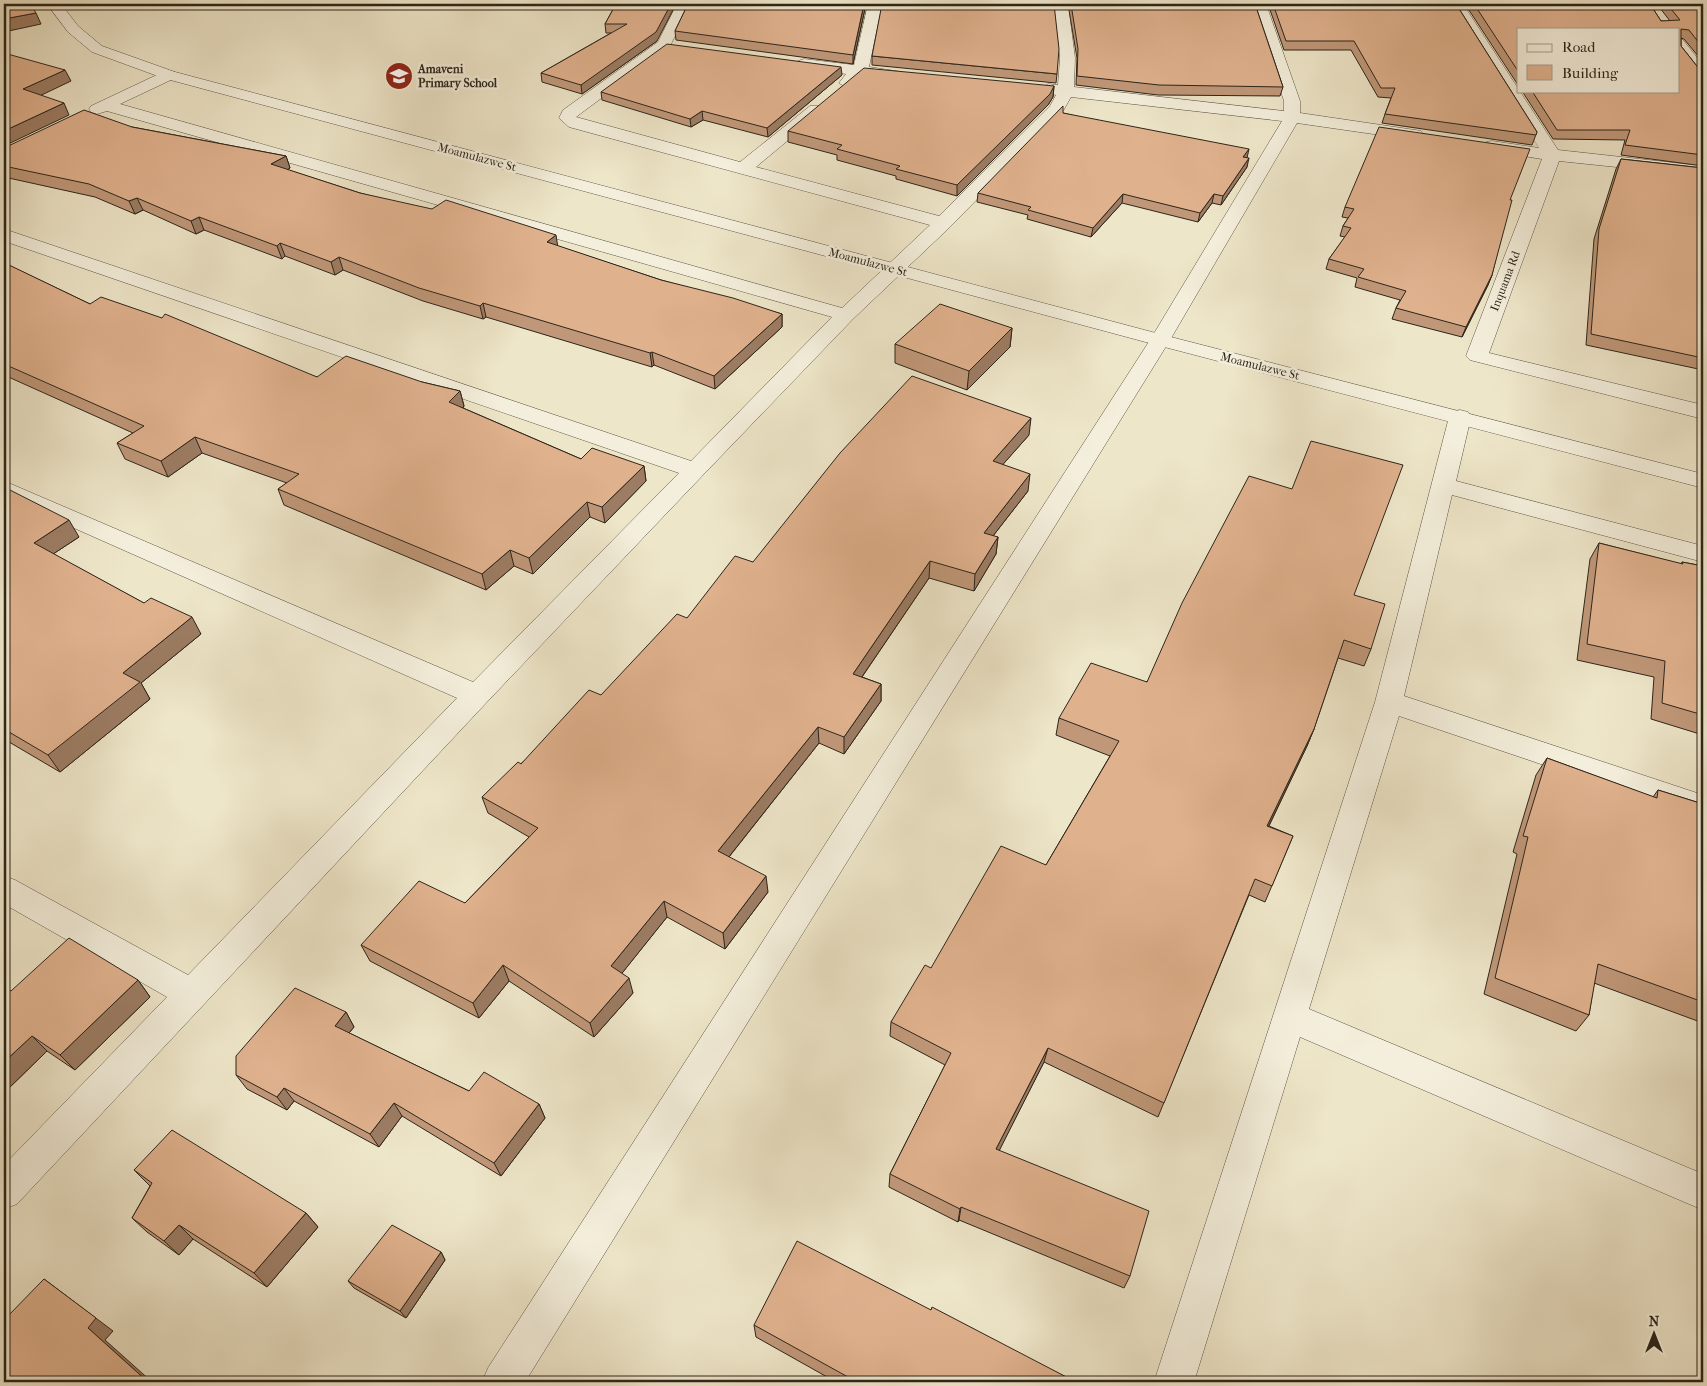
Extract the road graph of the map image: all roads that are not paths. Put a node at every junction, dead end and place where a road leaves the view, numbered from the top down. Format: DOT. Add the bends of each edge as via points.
graph roads {
  1 [pos="54,4"];
  2 [pos="684,4"];
  3 [pos="875,4"];
  4 [pos="1061,4"];
  5 [pos="1259,4"];
  6 [pos="1456,4"];
  7 [pos="664,45"];
  8 [pos="1680,46"];
  9 [pos="684,48"];
  10 [pos="791,62"];
  11 [pos="859,71"];
  12 [pos="169,75"];
  13 [pos="1703,75"];
  14 [pos="908,76"];
  15 [pos="1027,87"];
  16 [pos="1067,91"];
  17 [pos="105,105"];
  18 [pos="1292,117"];
  19 [pos="79,118"];
  20 [pos="1436,138"];
  21 [pos="1474,144"];
  22 [pos="1550,155"];
  23 [pos="744,168"];
  24 [pos="1703,171"];
  25 [pos="943,223"];
  26 [pos="4,235"];
  27 [pos="895,269"];
  28 [pos="846,315"];
  29 [pos="1160,340"];
  30 [pos="1703,412"];
  31 [pos="1460,417"];
  32 [pos="695,470"];
  33 [pos="1703,481"];
  34 [pos="1444,485"];
  35 [pos="4,488"];
  36 [pos="1703,554"];
  37 [pos="477,695"];
  38 [pos="1389,702"];
  39 [pos="1703,807"];
  40 [pos="4,889"];
  41 [pos="191,994"];
  42 [pos="1290,1017"];
  43 [pos="4,1192"];
  44 [pos="1703,1192"];
  45 [pos="502,1382"];
  46 [pos="1174,1382"];
  1 -- 12 [label="street, Moamulazwe St" via="73,29 97,49"];
  2 -- 7 [label="street"];
  3 -- 11 [label="street" via="865,58"];
  4 -- 16 [label="street"];
  5 -- 18 [label="street" via="1292,101"];
  6 -- 22 [label="street"];
  7 -- 9 [label="street"];
  7 -- 23 [label="street" via="567,118 575,123"];
  8 -- 13 [label="street"];
  10 -- 11 [label="street"];
  11 -- 14 [label="street"];
  11 -- 23 [label="street"];
  12 -- 17 [label="street"];
  12 -- 27 [label="street, Moamulazwe St"];
  15 -- 16 [label="street"];
  16 -- 18 [label="street"];
  16 -- 25 [label="street" via="1057,108"];
  17 -- 19 [label="street"];
  17 -- 28 [label="street"];
  18 -- 20 [label="street"];
  18 -- 29 [label="street"];
  21 -- 22 [label="street"];
  22 -- 24 [label="street"];
  22 -- 30 [label="street, Inquama Rd" via="1550,163 1477,356"];
  23 -- 25 [label="street"];
  25 -- 27 [label="street"];
  26 -- 32 [label="street"];
  27 -- 28 [label="street"];
  27 -- 29 [label="street, Moamulazwe St"];
  28 -- 32 [label="street"];
  29 -- 31 [label="street, Moamulazwe St"];
  29 -- 45 [label="street"];
  31 -- 33 [label="street, Moamulazwe St"];
  31 -- 34 [label="street"];
  32 -- 37 [label="street"];
  34 -- 36 [label="street"];
  34 -- 38 [label="street"];
  35 -- 37 [label="street"];
  37 -- 41 [label="street"];
  38 -- 39 [label="street"];
  38 -- 42 [label="street"];
  40 -- 41 [label="street"];
  41 -- 43 [label="street"];
  42 -- 44 [label="street"];
  42 -- 46 [label="street"];
}
